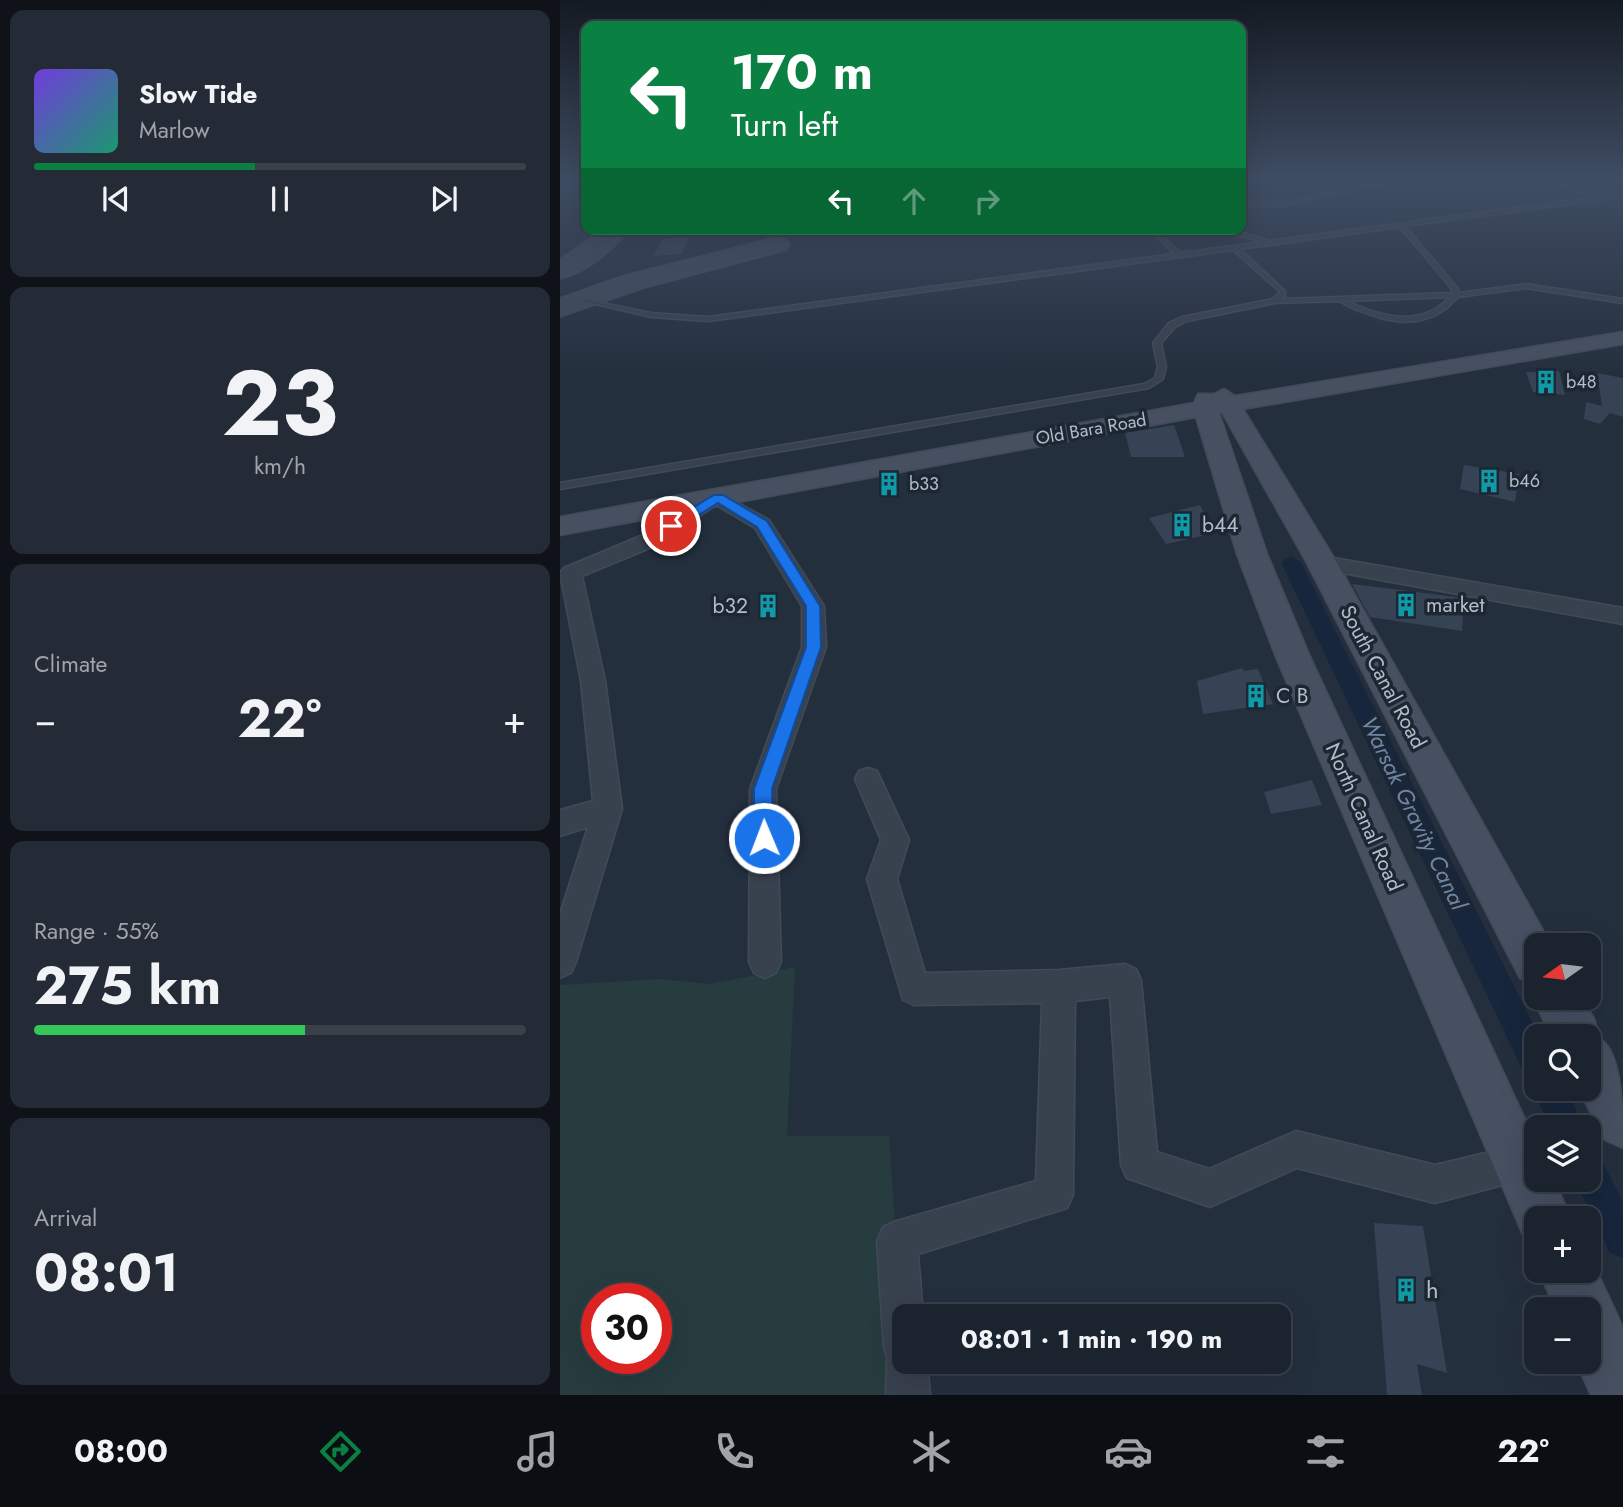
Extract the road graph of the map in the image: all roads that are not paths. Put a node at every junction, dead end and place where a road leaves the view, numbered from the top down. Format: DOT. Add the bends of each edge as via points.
graph roads {
  1 [pos="1168,244"];
  2 [pos="1255,244"];
  3 [pos="1417,244"];
  4 [pos="1237,246"];
  5 [pos="1178,254"];
  6 [pos="1456,295"];
  7 [pos="585,300"];
  8 [pos="1275,301"];
  9 [pos="1342,301"];
  10 [pos="1623,301"];
  11 [pos="1623,335"];
  12 [pos="1216,402"];
  13 [pos="867,465"];
  14 [pos="1274,478"];
  15 [pos="1228,481"];
  16 [pos="560,486"];
  17 [pos="716,498"];
  18 [pos="560,516"];
  19 [pos="560,526"];
  20 [pos="1322,564"];
  21 [pos="565,575"];
  22 [pos="1623,616"];
  23 [pos="868,779"];
  24 [pos="608,809"];
  25 [pos="560,823"];
  26 [pos="1524,939"];
  27 [pos="560,962"];
  28 [pos="765,962"];
  29 [pos="1059,986"];
  30 [pos="1601,1081"];
  31 [pos="1623,1122"];
  32 [pos="1519,1164"];
  33 [pos="1538,1206"];
  34 [pos="902,1304"];
  35 [pos="1601,1348"];
  36 [pos="907,1374"];
  37 [pos="908,1395"];
  38 [pos="1622,1395"];
  1 -- 5 [label="lane"];
  2 -- 4 [label="lane"];
  3 -- 6 [label="lane"];
  4 -- 5 [label="lane"];
  4 -- 8 [label="lane" via="1283,292"];
  5 -- 7 [label="lane" via="708,319 651,315"];
  6 -- 9 [label="lane"];
  6 -- 9 [label="lane" via="1446,309 1421,319 1392,317"];
  6 -- 10 [label="lane" via="1526,286"];
  8 -- 9 [label="lane"];
  8 -- 16 [label="lane" via="1185,319 1172,326 1157,343 1162,367 1159,379 1124,393"];
  11 -- 12 [label="main road, Old Bara Road"];
  12 -- 13 [label="main road, Old Bara Road"];
  12 -- 14 [label="main road, South Canal Road"];
  12 -- 15 [label="main road, North Canal Road"];
  13 -- 17 [label="main road, Old Bara Road"];
  13 -- 18 [label="main road"];
  14 -- 15 [label="main road"];
  14 -- 20 [label="main road, South Canal Road"];
  15 -- 32 [label="main road, North Canal Road" via="1293,657"];
  17 -- 19 [label="main road, Old Bara Road"];
  17 -- 21 [label="street" via="650,540"];
  17 -- 28 [label="street" via="762,524 813,606 814,647 763,789"];
  20 -- 22 [label="street"];
  20 -- 26 [label="main road, South Canal Road"];
  21 -- 24 [label="street" via="593,681"];
  23 -- 29 [label="street" via="895,840 882,879 914,989"];
  24 -- 25 [label="street"];
  24 -- 27 [label="street"];
  29 -- 32 [label="street" via="1125,980 1140,1165 1210,1188 1296,1149 1435,1184"];
  29 -- 34 [label="street" via="1054,1195 897,1241"];
  30 -- 31 [label="main road"];
  32 -- 33 [label="main road, North Canal Road"];
  35 -- 38 [label="main road"];
  36 -- 37 [label="street"];
}
